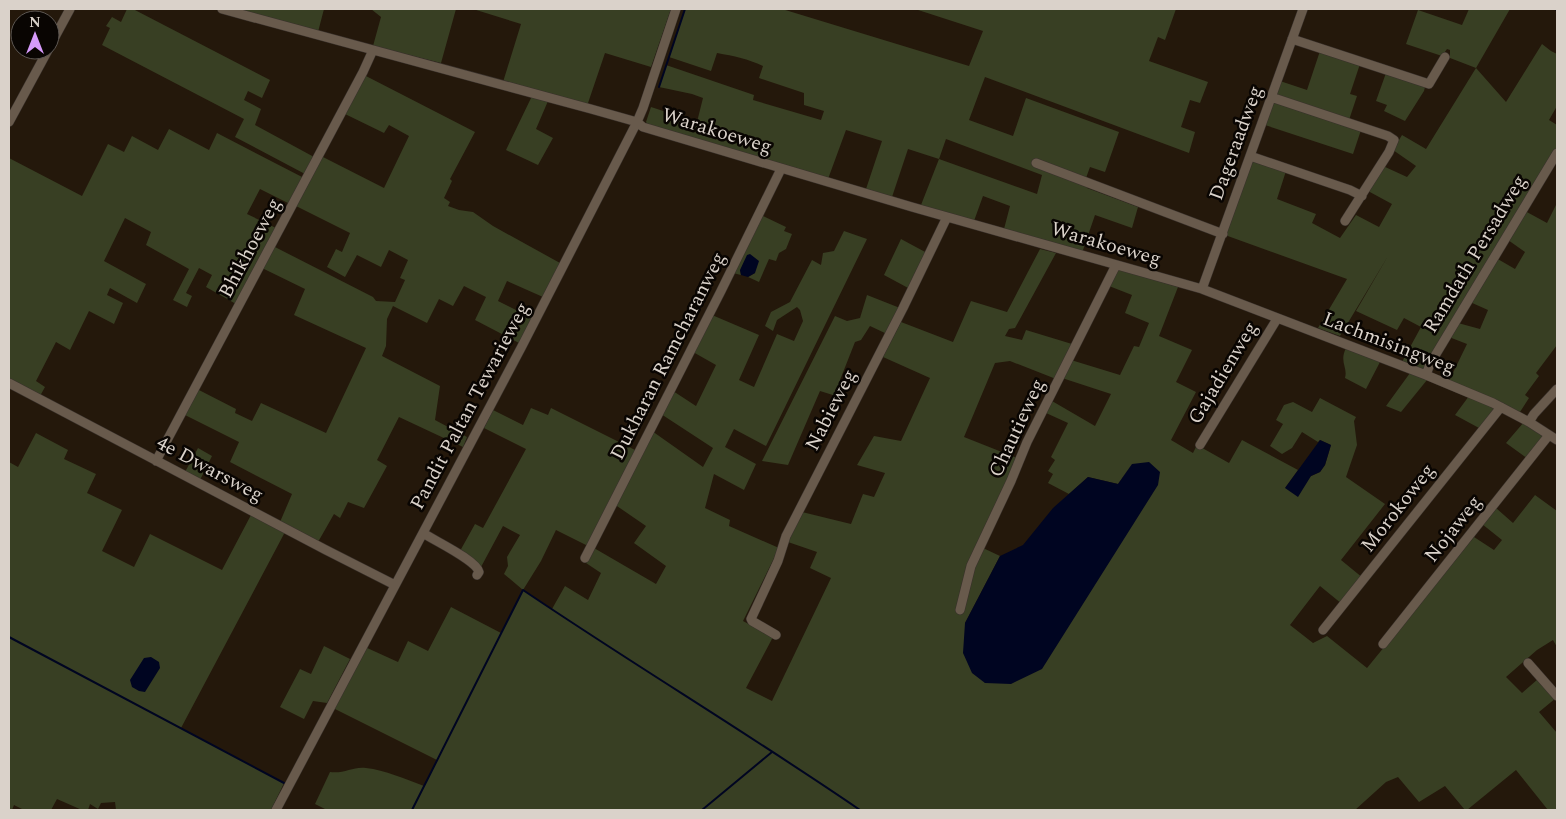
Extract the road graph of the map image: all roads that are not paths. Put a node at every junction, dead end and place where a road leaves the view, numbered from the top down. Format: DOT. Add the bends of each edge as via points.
graph roads {
  1 [pos="70,9"];
  2 [pos="222,9"];
  3 [pos="676,9"];
  4 [pos="1303,9"];
  5 [pos="60,28"];
  6 [pos="1292,39"];
  7 [pos="373,50"];
  8 [pos="1445,57"];
  9 [pos="43,60"];
  10 [pos="1271,97"];
  11 [pos="9,122"];
  12 [pos="637,122"];
  13 [pos="1557,153"];
  14 [pos="1250,156"];
  15 [pos="1036,163"];
  16 [pos="781,169"];
  17 [pos="1362,196"];
  18 [pos="947,217"];
  19 [pos="1345,221"];
  20 [pos="1223,234"];
  21 [pos="1116,265"];
  22 [pos="1202,289"];
  23 [pos="1277,319"];
  24 [pos="1426,375"];
  25 [pos="9,383"];
  26 [pos="1557,389"];
  27 [pos="1501,407"];
  28 [pos="1529,422"];
  29 [pos="1553,438"];
  30 [pos="1200,445"];
  31 [pos="156,461"];
  32 [pos="423,533"];
  33 [pos="585,558"];
  34 [pos="477,575"];
  35 [pos="396,584"];
  36 [pos="960,610"];
  37 [pos="1323,630"];
  38 [pos="776,635"];
  39 [pos="1383,644"];
  40 [pos="1528,663"];
  41 [pos="1557,696"];
  42 [pos="276,810"];
  1 -- 5 [label="street"];
  2 -- 7 [label="street, Warakoeweg"];
  3 -- 12 [label="street, Pandit Paltan Tewarieweg"];
  4 -- 6 [label="street, Dageraadweg"];
  6 -- 8 [label="street" via="1429,84"];
  6 -- 10 [label="street, Dageraadweg"];
  7 -- 12 [label="street, Warakoeweg"];
  7 -- 31 [label="street, Bhikhoeweg"];
  9 -- 11 [label="street"];
  10 -- 14 [label="street, Dageraadweg"];
  10 -- 17 [label="street" via="1394,140"];
  12 -- 16 [label="street, Warakoeweg"];
  12 -- 32 [label="street, Pandit Paltan Tewarieweg"];
  13 -- 24 [label="street, Ramdath Persadweg"];
  14 -- 17 [label="street"];
  14 -- 20 [label="street, Dageraadweg"];
  15 -- 20 [label="street"];
  16 -- 18 [label="street, Warakoeweg"];
  16 -- 33 [label="street, Dukharan Ramcharanweg"];
  17 -- 19 [label="street"];
  18 -- 21 [label="street, Warakoeweg"];
  18 -- 38 [label="street, Nabieweg" via="904,308 786,536 751,620"];
  20 -- 22 [label="street, Dageraadweg"];
  21 -- 22 [label="street, Warakoeweg"];
  21 -- 36 [label="street, Chautieweg" via="1027,442 972,566"];
  22 -- 23 [label="street, Lachmisingweg"];
  23 -- 24 [label="street, Lachmisingweg"];
  23 -- 30 [label="street, Gajadienweg"];
  24 -- 27 [label="street, Lachmisingweg"];
  25 -- 31 [label="street, 4e Dwarsweg"];
  26 -- 28 [label="street"];
  27 -- 28 [label="street, Lachmisingweg"];
  27 -- 37 [label="street, Morokoweg"];
  28 -- 29 [label="street, Lachmisingweg"];
  29 -- 39 [label="street, Nojaweg"];
  31 -- 35 [label="street, 4e Dwarsweg"];
  32 -- 34 [label="street" via="472,562 478,568"];
  32 -- 35 [label="street, Pandit Paltan Tewarieweg"];
  35 -- 42 [label="street, Pandit Paltan Tewarieweg"];
  40 -- 41 [label="street"];
}
